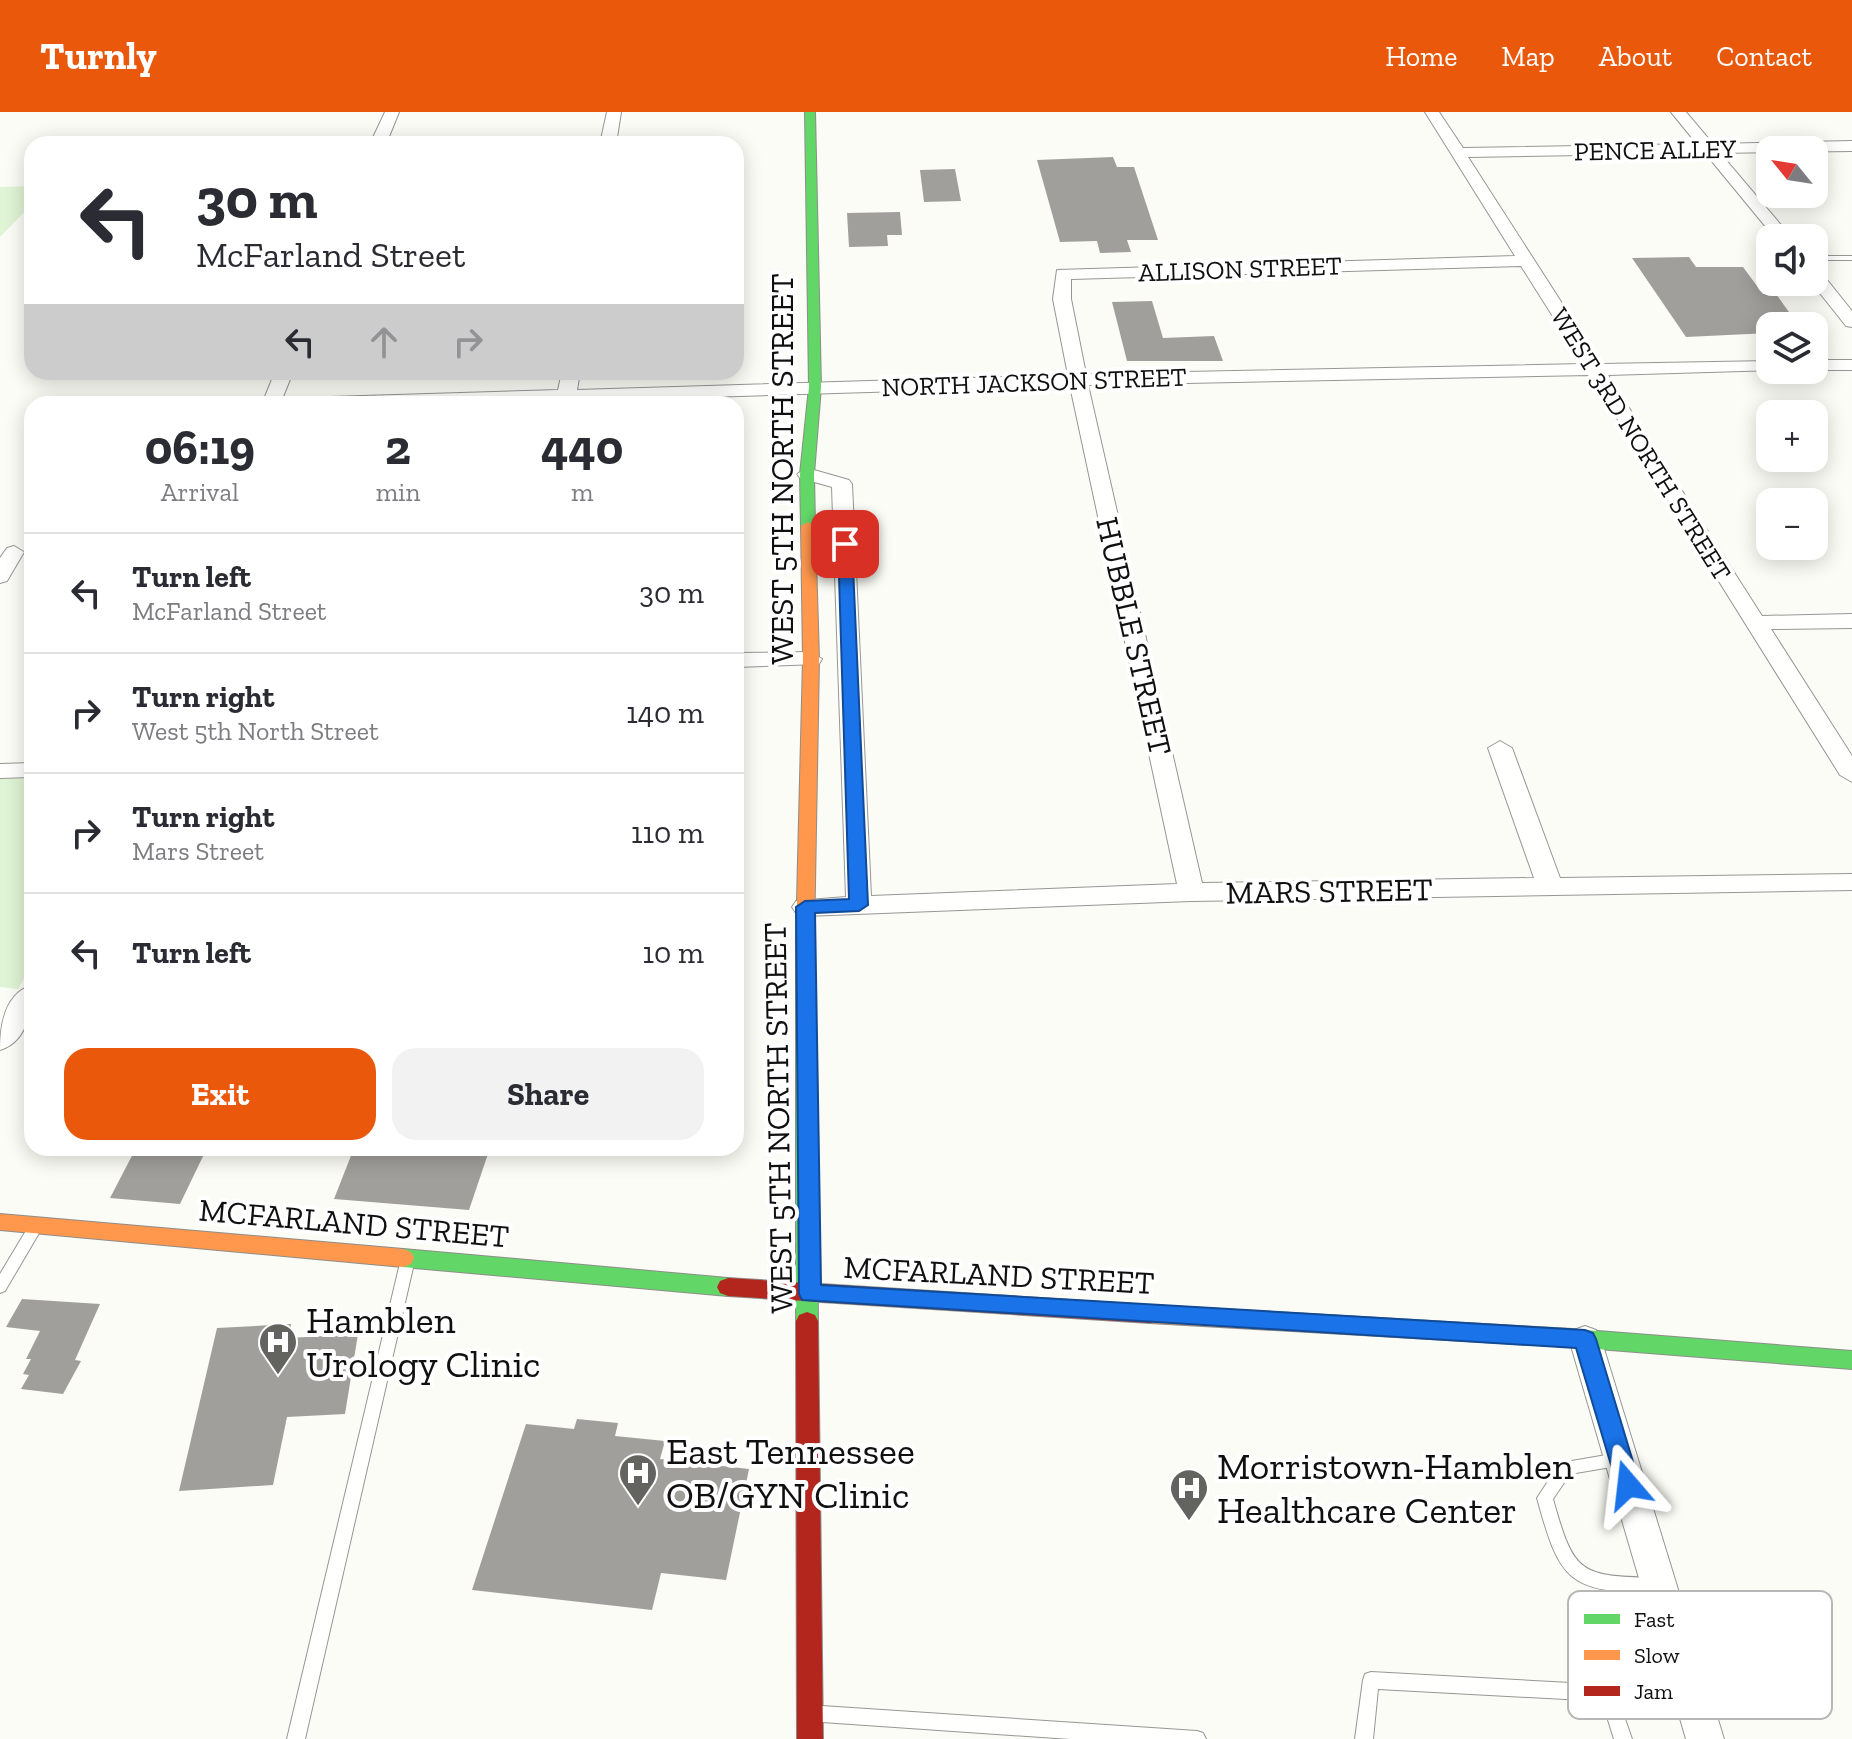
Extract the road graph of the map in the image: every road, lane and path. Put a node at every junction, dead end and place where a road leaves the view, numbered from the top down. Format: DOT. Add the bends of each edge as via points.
graph roads {
  1 [pos="392,112"];
  2 [pos="614,112"];
  3 [pos="810,112"];
  4 [pos="1432,112"];
  5 [pos="1678,112"];
  6 [pos="382,136"];
  7 [pos="610,136"];
  8 [pos="1852,146"];
  9 [pos="1709,149"];
  10 [pos="1457,153"];
  11 [pos="1772,224"];
  12 [pos="1828,258"];
  13 [pos="1852,258"];
  14 [pos="1525,261"];
  15 [pos="1828,292"];
  16 [pos="1852,322"];
  17 [pos="1828,365"];
  18 [pos="1852,365"];
  19 [pos="1756,366"];
  20 [pos="1593,369"];
  21 [pos="1080,380"];
  22 [pos="815,387"];
  23 [pos="643,396"];
  24 [pos="807,474"];
  25 [pos="14,552"];
  26 [pos="0,577"];
  27 [pos="1852,621"];
  28 [pos="1755,623"];
  29 [pos="811,659"];
  30 [pos="744,660"];
  31 [pos="1500,748"];
  32 [pos="24,770"];
  33 [pos="0,771"];
  34 [pos="1852,775"];
  35 [pos="1852,882"];
  36 [pos="1551,889"];
  37 [pos="1191,892"];
  38 [pos="859,905"];
  39 [pos="805,907"];
  40 [pos="24,1006"];
  41 [pos="0,1040"];
  42 [pos="0,1222"];
  43 [pos="37,1225"];
  44 [pos="408,1258"];
  45 [pos="0,1287"];
  46 [pos="810,1294"];
  47 [pos="1585,1339"];
  48 [pos="1852,1360"];
  49 [pos="1621,1460"];
  50 [pos="1659,1586"];
  51 [pos="1661,1591"];
  52 [pos="1568,1691"];
  53 [pos="811,1713"];
  54 [pos="1616,1719"];
  55 [pos="1699,1719"];
  56 [pos="296,1739"];
  57 [pos="810,1739"];
  58 [pos="1197,1739"];
  59 [pos="1364,1739"];
  60 [pos="1623,1739"];
  61 [pos="1705,1739"];
  1 -- 6 [label="street"];
  2 -- 7 [label="street"];
  3 -- 22 [label="street, WEST 5TH NORTH STREET"];
  4 -- 10 [label="street, WEST 3RD NORTH STREET"];
  5 -- 9 [label="street"];
  8 -- 9 [label="street, PENCE ALLEY"];
  9 -- 10 [label="street, PENCE ALLEY"];
  9 -- 11 [label="street"];
  10 -- 14 [label="street, WEST 3RD NORTH STREET"];
  12 -- 13 [label="lane"];
  14 -- 20 [label="street, WEST 3RD NORTH STREET"];
  14 -- 21 [label="street, ALLISON STREET" via="1063,274 1062,299"];
  15 -- 16 [label="street"];
  17 -- 18 [label="street"];
  19 -- 20 [label="street, NORTH JACKSON STREET"];
  20 -- 21 [label="street, NORTH JACKSON STREET"];
  20 -- 28 [label="street, WEST 3RD NORTH STREET"];
  21 -- 22 [label="street, NORTH JACKSON STREET"];
  21 -- 37 [label="street, HUBBLE STREET"];
  22 -- 23 [label="street, NORTH JACKSON STREET"];
  22 -- 24 [label="street, WEST 5TH NORTH STREET"];
  24 -- 29 [label="street, WEST 5TH NORTH STREET"];
  24 -- 38 [label="street" via="842,484"];
  25 -- 26 [label="street"];
  27 -- 28 [label="street"];
  28 -- 34 [label="street, WEST 3RD NORTH STREET"];
  29 -- 30 [label="street"];
  29 -- 39 [label="street, WEST 5TH NORTH STREET"];
  31 -- 36 [label="street"];
  32 -- 33 [label="street"];
  35 -- 36 [label="street, MARS STREET"];
  36 -- 37 [label="street, MARS STREET"];
  37 -- 38 [label="street, MARS STREET"];
  38 -- 39 [label="street, MARS STREET"];
  39 -- 46 [label="street, WEST 5TH NORTH STREET"];
  40 -- 41 [label="street"];
  42 -- 43 [label="street, MCFARLAND STREET"];
  43 -- 44 [label="street, MCFARLAND STREET"];
  43 -- 45 [label="lane"];
  44 -- 46 [label="street, MCFARLAND STREET"];
  44 -- 56 [label="lane"];
  46 -- 47 [label="street, MCFARLAND STREET"];
  46 -- 53 [label="street, WEST 5TH NORTH STREET"];
  47 -- 48 [label="street, MCFARLAND STREET"];
  47 -- 49 [label="street"];
  49 -- 50 [label="street"];
  49 -- 50 [label="lane" via="1565,1468 1545,1498 1559,1550 1579,1577 1603,1585"];
  50 -- 51 [label="street"];
  52 -- 59 [label="lane" via="1371,1680"];
  53 -- 57 [label="street, WEST 5TH NORTH STREET"];
  53 -- 58 [label="lane"];
  54 -- 60 [label="lane"];
  55 -- 61 [label="street"];
}
